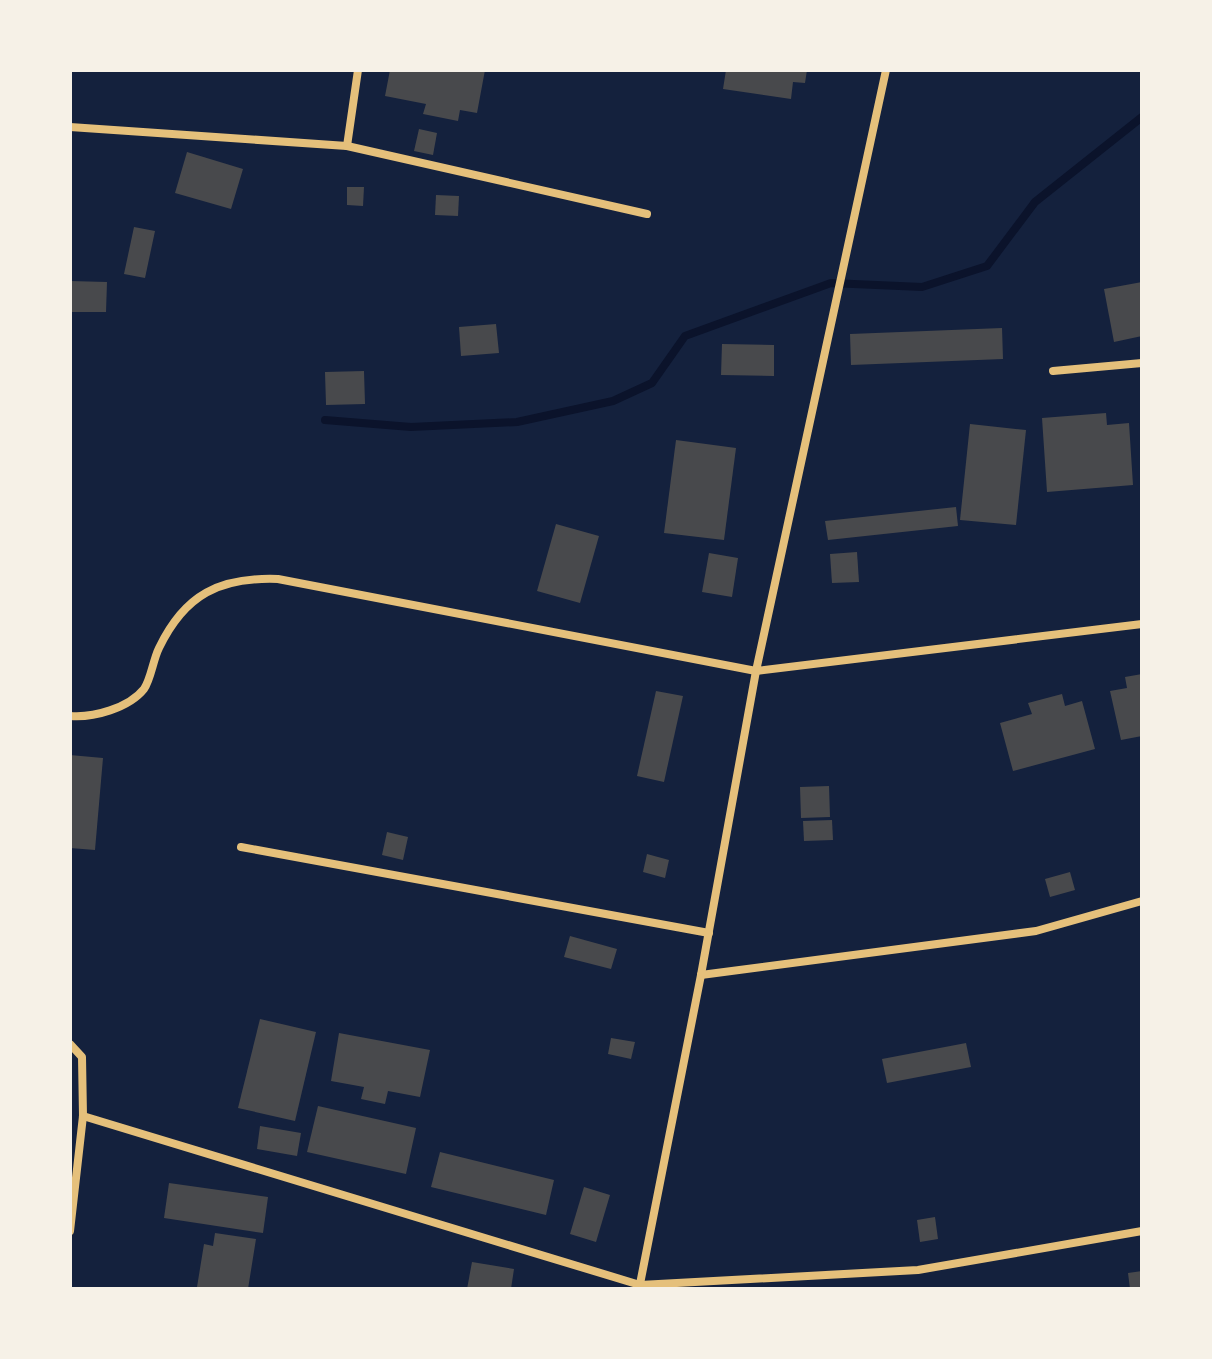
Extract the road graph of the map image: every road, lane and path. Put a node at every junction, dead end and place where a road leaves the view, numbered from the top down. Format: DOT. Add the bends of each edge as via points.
graph roads {
  1 [pos="358,70"];
  2 [pos="886,70"];
  3 [pos="70,127"];
  4 [pos="347,146"];
  5 [pos="647,214"];
  6 [pos="1142,363"];
  7 [pos="1053,371"];
  8 [pos="1142,624"];
  9 [pos="756,671"];
  10 [pos="70,716"];
  11 [pos="241,847"];
  12 [pos="1142,901"];
  13 [pos="709,933"];
  14 [pos="701,975"];
  15 [pos="70,1044"];
  16 [pos="83,1116"];
  17 [pos="70,1231"];
  18 [pos="1142,1231"];
  19 [pos="640,1287"];
  1 -- 4 [label="street"];
  2 -- 9 [label="street"];
  3 -- 4 [label="street"];
  4 -- 5 [label="street"];
  6 -- 7 [label="street"];
  8 -- 9 [label="street"];
  9 -- 10 [label="street" via="278,579 249,578 216,586 185,609 166,634 144,688 126,703 84,717"];
  9 -- 13 [label="street"];
  11 -- 13 [label="street"];
  12 -- 14 [label="street" via="1036,931"];
  13 -- 14 [label="street"];
  14 -- 19 [label="street"];
  15 -- 16 [label="street" via="82,1057"];
  16 -- 17 [label="street"];
  16 -- 19 [label="street"];
  18 -- 19 [label="street" via="918,1270"];
}
